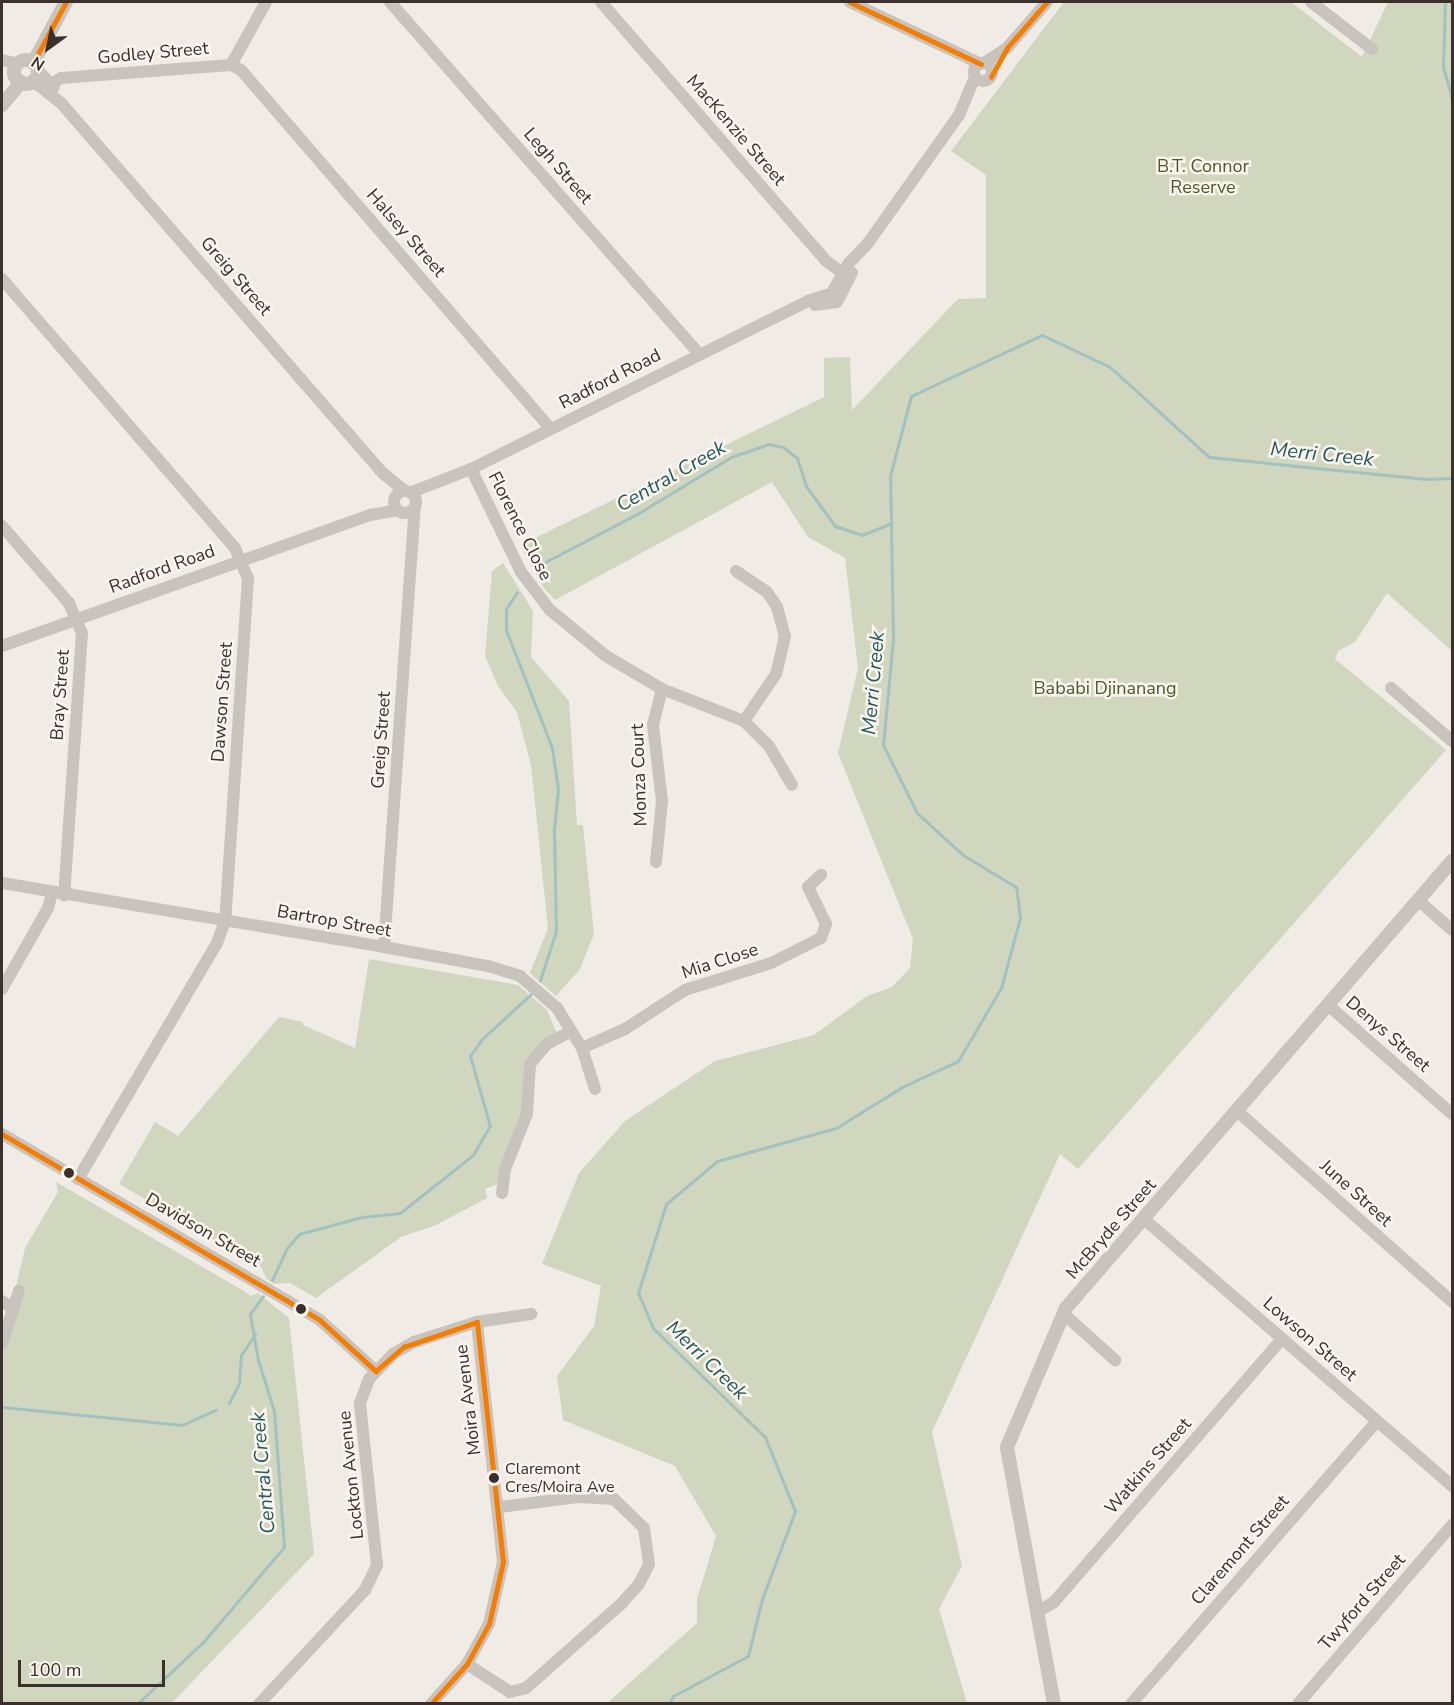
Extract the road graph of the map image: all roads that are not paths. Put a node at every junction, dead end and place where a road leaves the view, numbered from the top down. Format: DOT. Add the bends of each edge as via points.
graph roads {
  1 [pos="66,2"];
  2 [pos="266,2"];
  3 [pos="390,2"];
  4 [pos="601,2"];
  5 [pos="850,2"];
  6 [pos="1047,2"];
  7 [pos="1311,2"];
  8 [pos="1007,48"];
  9 [pos="1372,49"];
  10 [pos="2,60"];
  11 [pos="2,65"];
  12 [pos="231,65"];
  13 [pos="978,69"];
  14 [pos="990,78"];
  15 [pos="38,81"];
  16 [pos="2,105"];
  17 [pos="963,108"];
  18 [pos="845,276"];
  19 [pos="2,279"];
  20 [pos="699,354"];
  21 [pos="550,429"];
  22 [pos="471,469"];
  23 [pos="405,501"];
  24 [pos="2,526"];
  25 [pos="241,559"];
  26 [pos="736,571"];
  27 [pos="76,620"];
  28 [pos="2,646"];
  29 [pos="662,688"];
  30 [pos="1391,688"];
  31 [pos="744,721"];
  32 [pos="1452,741"];
  33 [pos="792,786"];
  34 [pos="1452,861"];
  35 [pos="656,862"];
  36 [pos="821,875"];
  37 [pos="2,883"];
  38 [pos="58,894"];
  39 [pos="1418,900"];
  40 [pos="225,921"];
  41 [pos="1452,930"];
  42 [pos="384,947"];
  43 [pos="2,989"];
  44 [pos="1328,1005"];
  45 [pos="570,1032"];
  46 [pos="582,1048"];
  47 [pos="595,1089"];
  48 [pos="1236,1110"];
  49 [pos="1452,1114"];
  50 [pos="2,1134"];
  51 [pos="78,1179"];
  52 [pos="501,1193"];
  53 [pos="1144,1219"];
  54 [pos="20,1292"];
  55 [pos="2,1301"];
  56 [pos="1452,1302"];
  57 [pos="14,1309"];
  58 [pos="531,1314"];
  59 [pos="1064,1314"];
  60 [pos="477,1322"];
  61 [pos="1282,1339"];
  62 [pos="2,1343"];
  63 [pos="1115,1360"];
  64 [pos="376,1371"];
  65 [pos="1377,1421"];
  66 [pos="1452,1486"];
  67 [pos="500,1508"];
  68 [pos="1452,1524"];
  69 [pos="1037,1612"];
  70 [pos="468,1664"];
  71 [pos="259,1704"];
  72 [pos="431,1704"];
  73 [pos="1054,1704"];
  74 [pos="1131,1704"];
  75 [pos="1298,1704"];
  1 -- 15 [label="street"];
  2 -- 12 [label="street, Godley Street"];
  3 -- 20 [label="street, Legh Street"];
  4 -- 18 [label="street, MacKenzie Street" via="825,260"];
  5 -- 13 [label="street"];
  6 -- 8 [label="street, Radford Road"];
  7 -- 9 [label="street"];
  8 -- 13 [label="street, Radford Road"];
  8 -- 14 [label="street, Radford Road"];
  10 -- 15 [label="street"];
  11 -- 15 [label="street"];
  12 -- 15 [label="street, Godley Street"];
  12 -- 21 [label="street, Halsey Street" via="248,79"];
  13 -- 14 [label="street" via="982,81"];
  13 -- 17 [label="street, Radford Road"];
  14 -- 17 [label="street, Radford Road"];
  15 -- 16 [label="street"];
  15 -- 23 [label="street, Greig Street"];
  17 -- 18 [label="street, Radford Road"];
  18 -- 20 [label="street, Radford Road" via="832,293"];
  19 -- 25 [label="street, Dawson Street"];
  20 -- 21 [label="street, Radford Road"];
  21 -- 22 [label="street, Radford Road"];
  22 -- 23 [label="street, Radford Road"];
  22 -- 29 [label="street, Florence Close" via="536,596 606,656"];
  23 -- 25 [label="street, Radford Road"];
  23 -- 42 [label="street, Greig Street" via="413,535"];
  24 -- 27 [label="street, Bray Street" via="69,603"];
  25 -- 27 [label="street, Radford Road"];
  25 -- 40 [label="street, Dawson Street" via="249,578"];
  26 -- 31 [label="street" via="767,592 777,607 785,636 776,674"];
  27 -- 28 [label="street, Radford Road"];
  27 -- 38 [label="street, Bray Street" via="82,633"];
  29 -- 31 [label="street, Florence Close"];
  29 -- 35 [label="street, Monza Court" via="653,725 662,801"];
  30 -- 32 [label="street"];
  31 -- 33 [label="street, Florence Close" via="769,746"];
  34 -- 39 [label="street, McBryde Street"];
  36 -- 46 [label="street, Mia Close" via="805,886 826,924 821,938 771,963 685,990 625,1029"];
  37 -- 38 [label="street, Bartrop Street"];
  38 -- 40 [label="street, Bartrop Street"];
  38 -- 43 [label="street, Bray Street"];
  39 -- 41 [label="street"];
  39 -- 44 [label="street, McBryde Street"];
  40 -- 42 [label="street, Bartrop Street"];
  40 -- 51 [label="street, Dawson Street" via="217,943"];
  42 -- 45 [label="street, Bartrop Street" via="488,966 520,976 557,1008"];
  44 -- 48 [label="street, McBryde Street"];
  44 -- 49 [label="street, Denys Street"];
  45 -- 46 [label="street, Bartrop Street"];
  45 -- 52 [label="street" via="547,1044 530,1064 527,1114 505,1169"];
  46 -- 47 [label="street, Bartrop Street"];
  48 -- 53 [label="street, McBryde Street"];
  48 -- 56 [label="street, June Street"];
  50 -- 51 [label="street, Davidson Street"];
  51 -- 64 [label="street, Davidson Street" via="320,1320"];
  53 -- 59 [label="street, McBryde Street"];
  53 -- 61 [label="street, Lowson Street"];
  54 -- 57 [label="street"];
  55 -- 57 [label="street"];
  57 -- 62 [label="street"];
  58 -- 60 [label="street, Lockton Avenue"];
  59 -- 63 [label="street"];
  59 -- 69 [label="street, McBryde Street" via="1007,1447"];
  60 -- 64 [label="street, Lockton Avenue" via="414,1342"];
  60 -- 67 [label="street, Moira Avenue"];
  61 -- 65 [label="street, Lowson Street"];
  61 -- 69 [label="street, Watkins Street" via="1053,1602"];
  64 -- 71 [label="street, Lockton Avenue" via="360,1403 377,1565 365,1590"];
  65 -- 66 [label="street, Lowson Street"];
  65 -- 74 [label="street, Claremont Street"];
  67 -- 70 [label="street, Moira Avenue" via="500,1589 489,1624"];
  67 -- 70 [label="street" via="578,1497 614,1499 644,1528 649,1540 649,1564 639,1584 622,1603 526,1688 510,1692"];
  68 -- 75 [label="street, Twyford Street"];
  69 -- 73 [label="street, McBryde Street"];
  70 -- 72 [label="street, Moira Avenue"];
}
